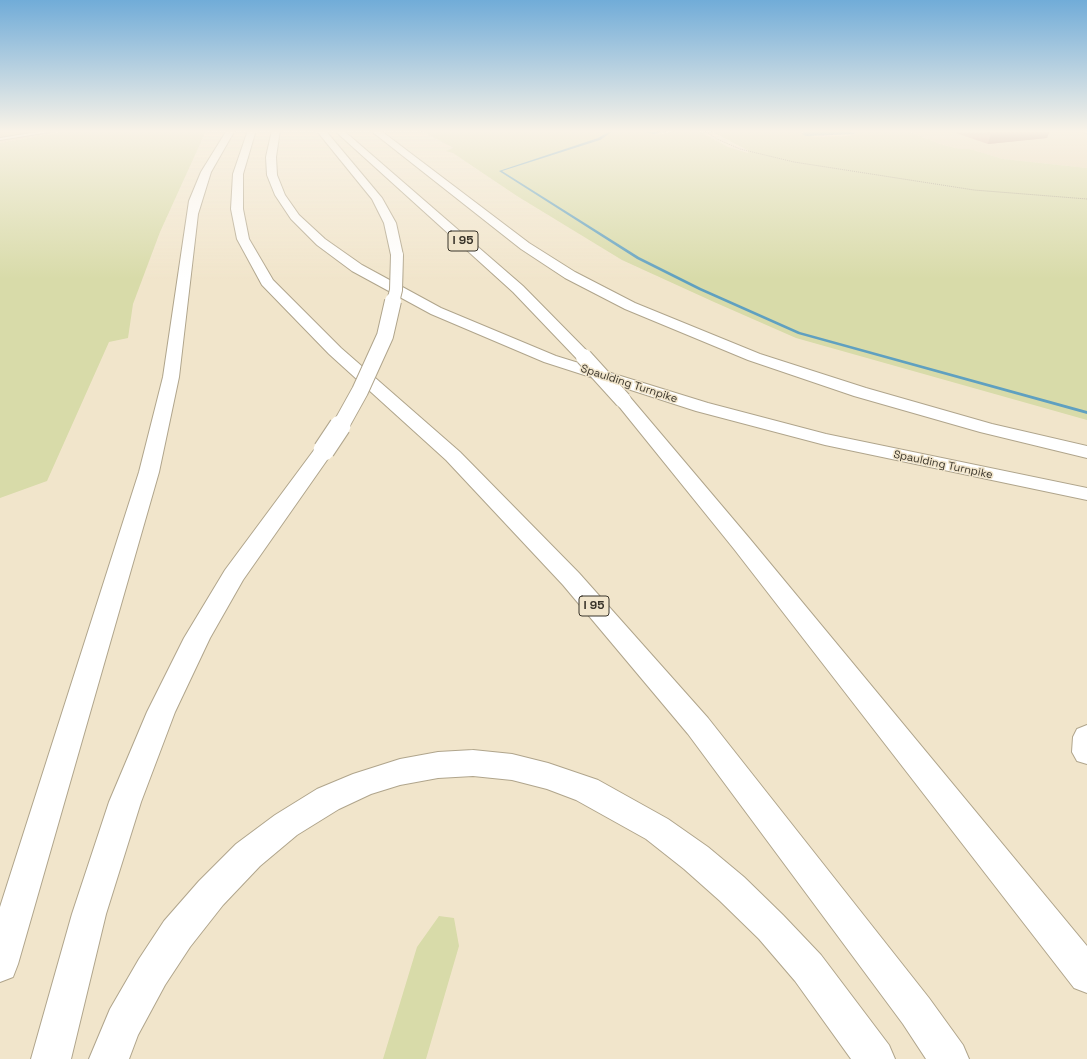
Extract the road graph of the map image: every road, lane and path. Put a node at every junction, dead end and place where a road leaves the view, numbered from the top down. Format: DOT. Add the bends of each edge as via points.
graph roads {
  1 [pos="203,179"];
  2 [pos="238,179"];
  3 [pos="274,179"];
  4 [pos="361,179"];
  5 [pos="394,179"];
  6 [pos="438,179"];
  7 [pos="906,179"];
  8 [pos="1087,199"];
  9 [pos="1087,452"];
  10 [pos="1087,494"];
  11 [pos="1087,737"];
  12 [pos="1087,752"];
  13 [pos="0,964"];
  14 [pos="1087,975"];
  15 [pos="51,1059"];
  16 [pos="109,1059"];
  17 [pos="875,1059"];
  18 [pos="950,1059"];
  1 -- 13 [label="highway" via="192,214 171,377 149,472"];
  2 -- 18 [label="highway, I 95" via="237,209 243,239 267,282 335,351 453,456 571,579 698,726"];
  3 -- 10 [label="highway, Spaulding Turnpike" via="280,195 295,218 321,242 357,268 408,298 550,359 702,407 856,446"];
  4 -- 15 [label="highway, bridge" via="377,198 390,223 397,255 396,290 385,336 342,423 233,576 197,638 161,712 124,802 89,914"];
  5 -- 14 [label="highway, I 95, bridge" via="518,289 623,400 742,544"];
  6 -- 9 [label="highway" via="525,246 570,275 637,309 754,357 860,392 987,428"];
  7 -- 8 [label="path" via="974,190"];
  11 -- 12 [label="highway"];
  16 -- 17 [label="highway" via="152,972 177,934 211,893 248,855 286,825 328,799 364,783 400,772 438,765 473,763 548,776 587,790 657,829 696,858 738,895 792,950"];
}
